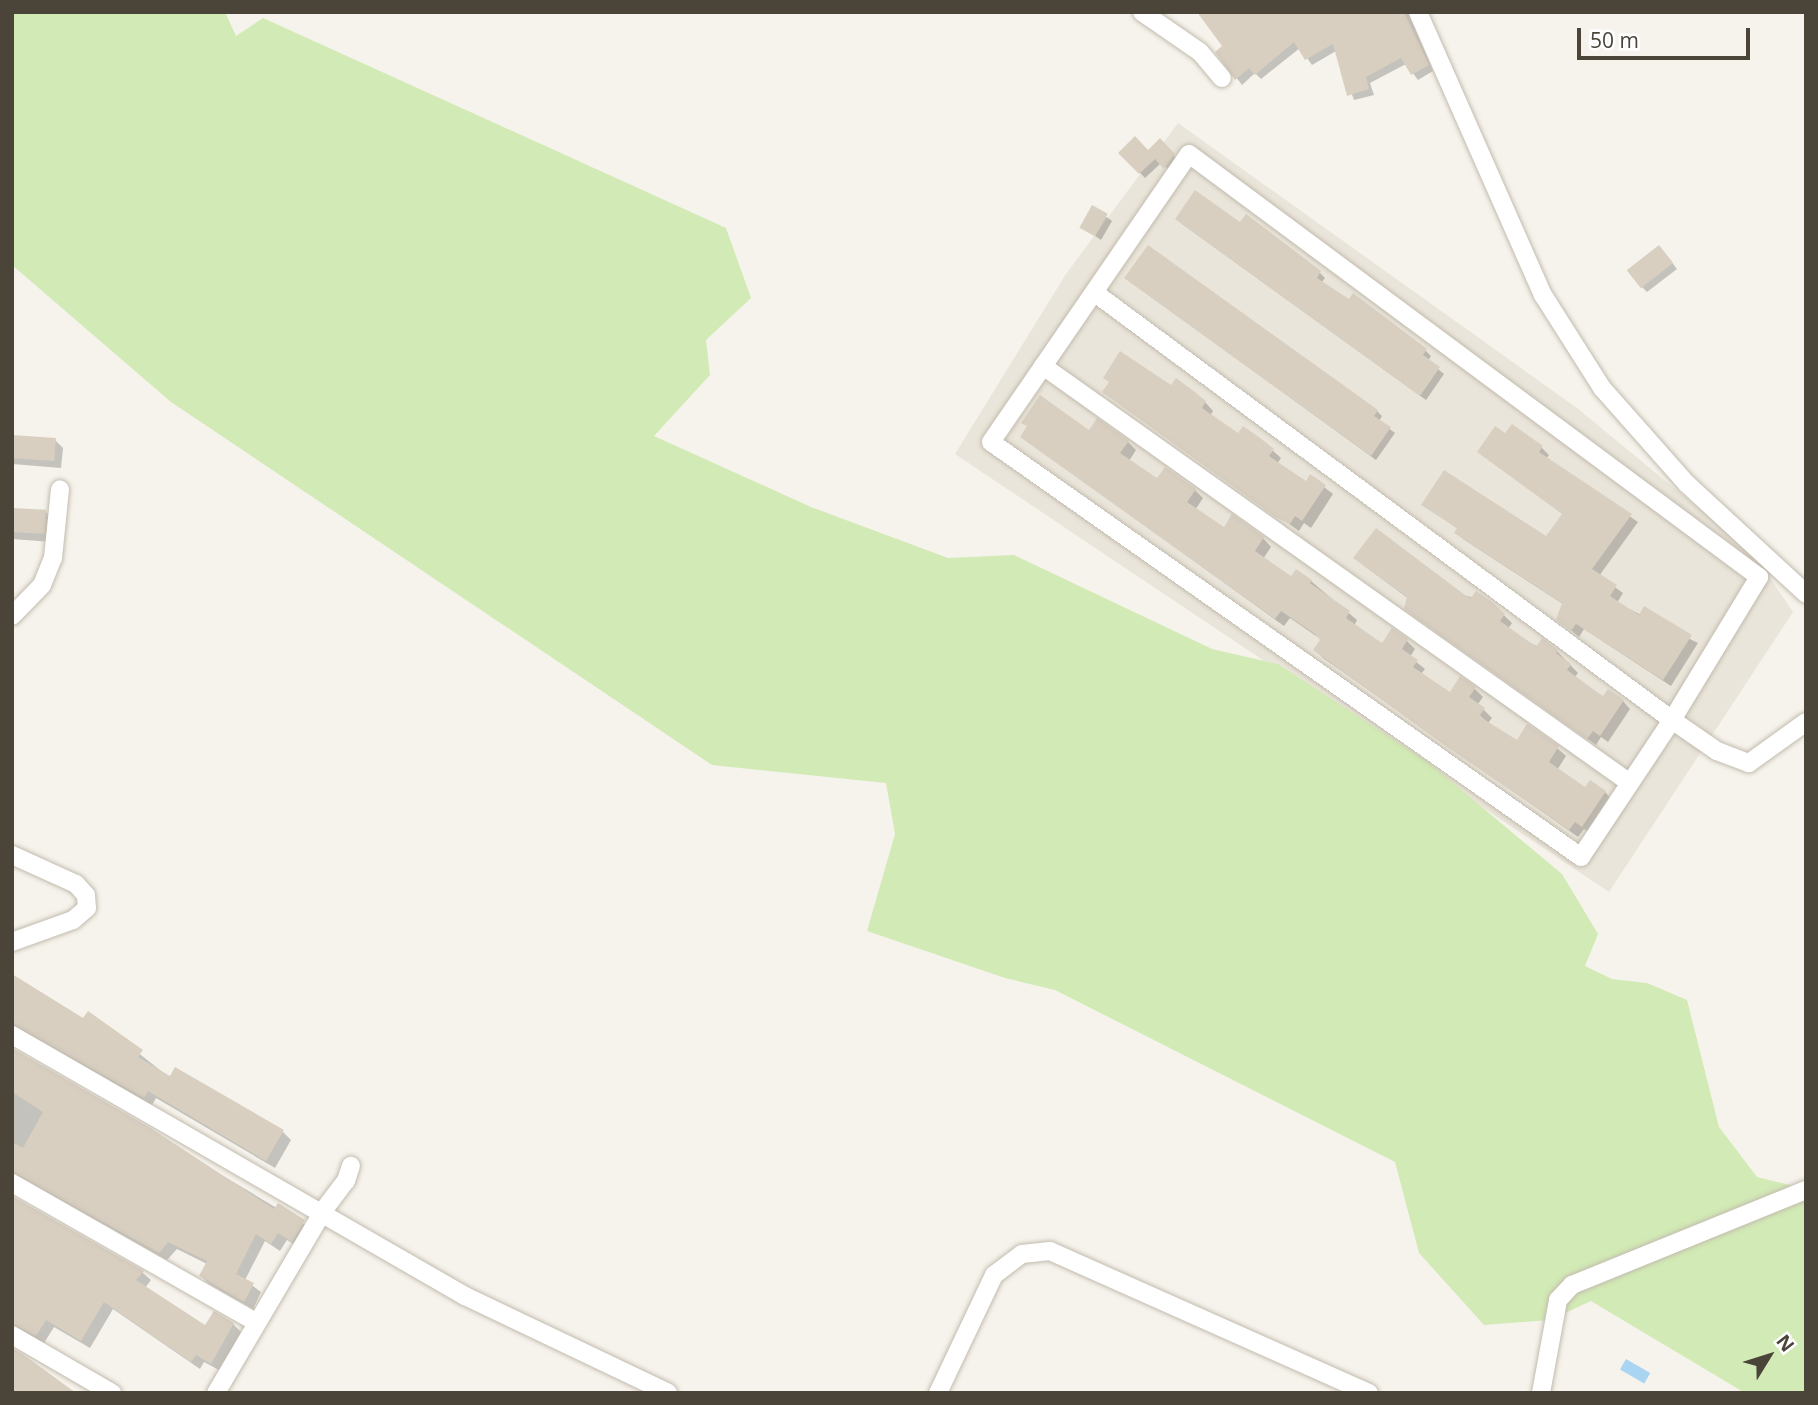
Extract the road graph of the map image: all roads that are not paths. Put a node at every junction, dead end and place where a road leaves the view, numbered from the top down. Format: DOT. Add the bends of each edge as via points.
graph roads {
  1 [pos="1142,12"];
  2 [pos="1418,12"];
  3 [pos="1222,78"];
  4 [pos="1095,293"];
  5 [pos="1043,366"];
  6 [pos="60,489"];
  7 [pos="1806,594"];
  8 [pos="12,616"];
  9 [pos="1672,720"];
  10 [pos="1806,722"];
  11 [pos="1630,783"];
  12 [pos="12,855"];
  13 [pos="12,942"];
  14 [pos="12,1035"];
  15 [pos="351,1166"];
  16 [pos="12,1183"];
  17 [pos="1806,1189"];
  18 [pos="323,1211"];
  19 [pos="256,1322"];
  20 [pos="12,1335"];
  21 [pos="112,1393"];
  22 [pos="216,1393"];
  23 [pos="668,1393"];
  24 [pos="938,1393"];
  25 [pos="1369,1393"];
  26 [pos="1541,1393"];
  1 -- 3 [label="street" via="1199,52"];
  2 -- 7 [label="street" via="1544,295 1602,388 1687,484"];
  4 -- 5 [label="street"];
  4 -- 9 [label="street"];
  4 -- 9 [label="street" via="1189,154 1759,577"];
  5 -- 11 [label="street"];
  5 -- 11 [label="street" via="991,442 1013,458 1581,856"];
  6 -- 8 [label="street" via="53,558 42,585"];
  9 -- 10 [label="street" via="1717,751 1749,763"];
  9 -- 11 [label="street"];
  12 -- 13 [label="street" via="76,884 86,895 87,908 73,920"];
  14 -- 18 [label="street"];
  15 -- 18 [label="street" via="346,1181"];
  16 -- 19 [label="street"];
  17 -- 26 [label="street" via="1572,1285 1558,1300"];
  18 -- 19 [label="street"];
  18 -- 23 [label="street" via="464,1296"];
  19 -- 22 [label="street"];
  20 -- 21 [label="street"];
  24 -- 25 [label="street" via="994,1275 1022,1254 1050,1251"];
}
